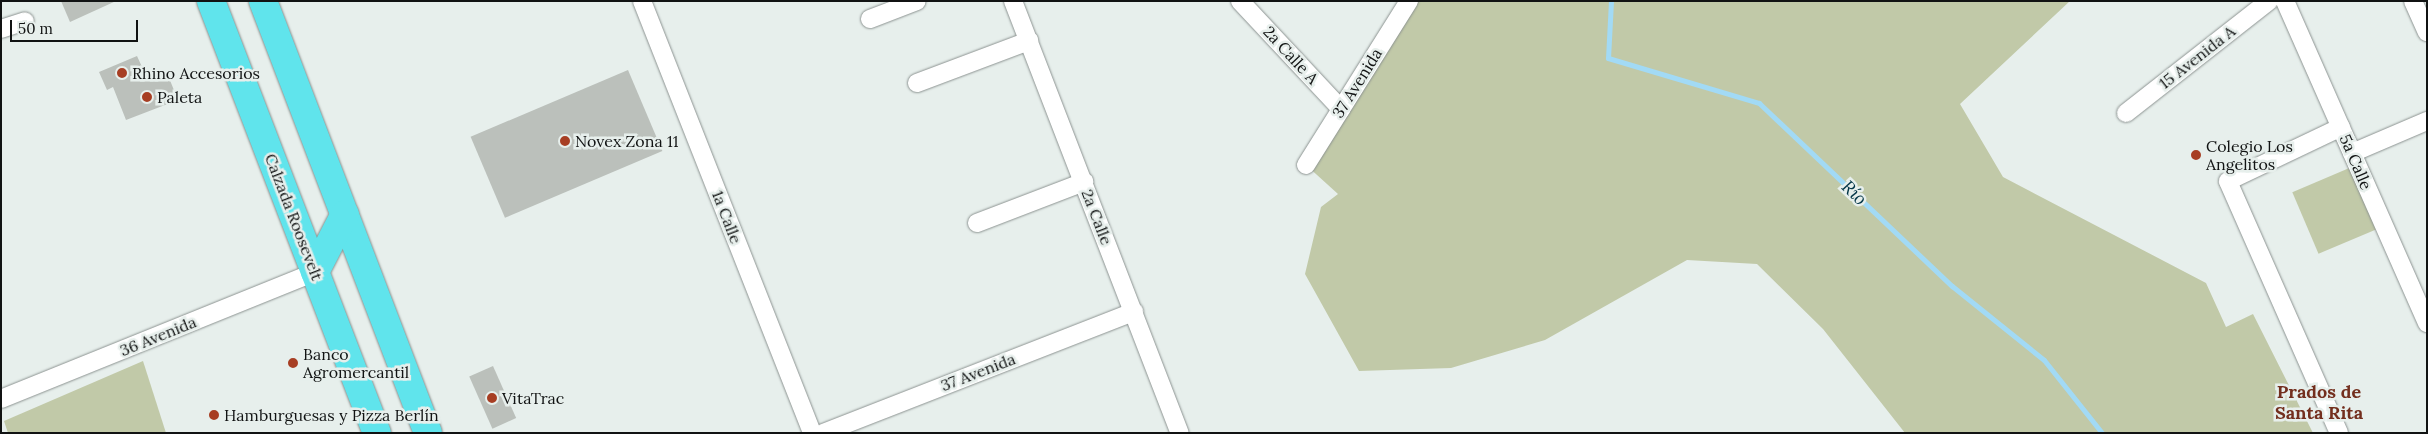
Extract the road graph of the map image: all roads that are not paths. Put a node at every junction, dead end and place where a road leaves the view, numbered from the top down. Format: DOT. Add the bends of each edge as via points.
graph roads {
  1 [pos="211,1"];
  2 [pos="263,1"];
  3 [pos="642,1"];
  4 [pos="917,1"];
  5 [pos="1013,1"];
  6 [pos="1240,1"];
  7 [pos="1409,1"];
  8 [pos="2269,1"];
  9 [pos="2285,1"];
  10 [pos="2413,1"];
  11 [pos="870,19"];
  12 [pos="25,21"];
  13 [pos="1,29"];
  14 [pos="2427,32"];
  15 [pos="1029,41"];
  16 [pos="917,83"];
  17 [pos="1341,109"];
  18 [pos="2126,114"];
  19 [pos="2427,121"];
  20 [pos="2341,128"];
  21 [pos="2352,153"];
  22 [pos="1306,165"];
  23 [pos="1084,182"];
  24 [pos="345,214"];
  25 [pos="977,223"];
  26 [pos="315,272"];
  27 [pos="1134,312"];
  28 [pos="2427,323"];
  29 [pos="2,395"];
  30 [pos="377,433"];
  31 [pos="428,433"];
  32 [pos="812,433"];
  33 [pos="823,433"];
  34 [pos="1180,433"];
  35 [pos="2339,433"];
  1 -- 26 [label="highway, Calzada Roosevelt"];
  2 -- 24 [label="highway"];
  3 -- 32 [label="street, 1a Calle"];
  4 -- 11 [label="street"];
  5 -- 15 [label="street, 2a Calle"];
  6 -- 17 [label="street, 2a Calle A"];
  7 -- 17 [label="street, 37 Avenida"];
  8 -- 18 [label="street, 15 Avenida A"];
  9 -- 20 [label="street, 5a Calle"];
  10 -- 14 [label="street"];
  12 -- 13 [label="street"];
  15 -- 16 [label="street"];
  15 -- 23 [label="street, 2a Calle"];
  17 -- 22 [label="street, 37 Avenida"];
  19 -- 21 [label="street"];
  20 -- 21 [label="street, 5a Calle"];
  20 -- 35 [label="street" via="2228,181"];
  21 -- 28 [label="street, 5a Calle"];
  23 -- 25 [label="street"];
  23 -- 27 [label="street, 2a Calle"];
  24 -- 26 [label="highway"];
  24 -- 31 [label="highway"];
  26 -- 29 [label="street, 36 Avenida"];
  26 -- 30 [label="highway, Calzada Roosevelt"];
  27 -- 33 [label="street, 37 Avenida"];
  27 -- 34 [label="street, 2a Calle"];
}
